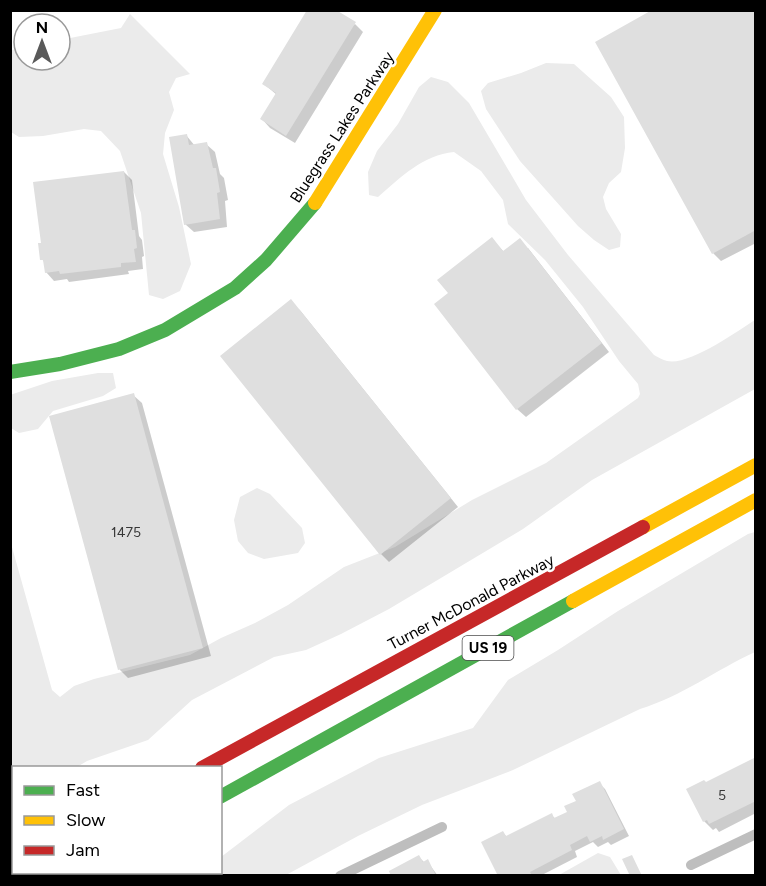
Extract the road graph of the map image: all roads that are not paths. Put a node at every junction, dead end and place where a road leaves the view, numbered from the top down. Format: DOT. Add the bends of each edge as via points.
graph roads {
  1 [pos="435,10"];
  2 [pos="10,372"];
  3 [pos="756,453"];
  4 [pos="756,465"];
  5 [pos="756,500"];
  6 [pos="574,566"];
  7 [pos="206,766"];
  8 [pos="222,796"];
  9 [pos="442,827"];
  10 [pos="756,834"];
  11 [pos="691,865"];
  12 [pos="340,876"];
  1 -- 2 [label="main road, Bluegrass Lakes Parkway" via="317,200 266,260 235,288 165,330 119,349"];
  3 -- 6 [label="main road"];
  4 -- 6 [label="main road, Turner McDonald Parkway / US 19"];
  5 -- 8 [label="main road, US 19"];
  6 -- 7 [label="main road, Turner McDonald Parkway / US 19"];
  9 -- 12 [label="street"];
  10 -- 11 [label="street"];
}
